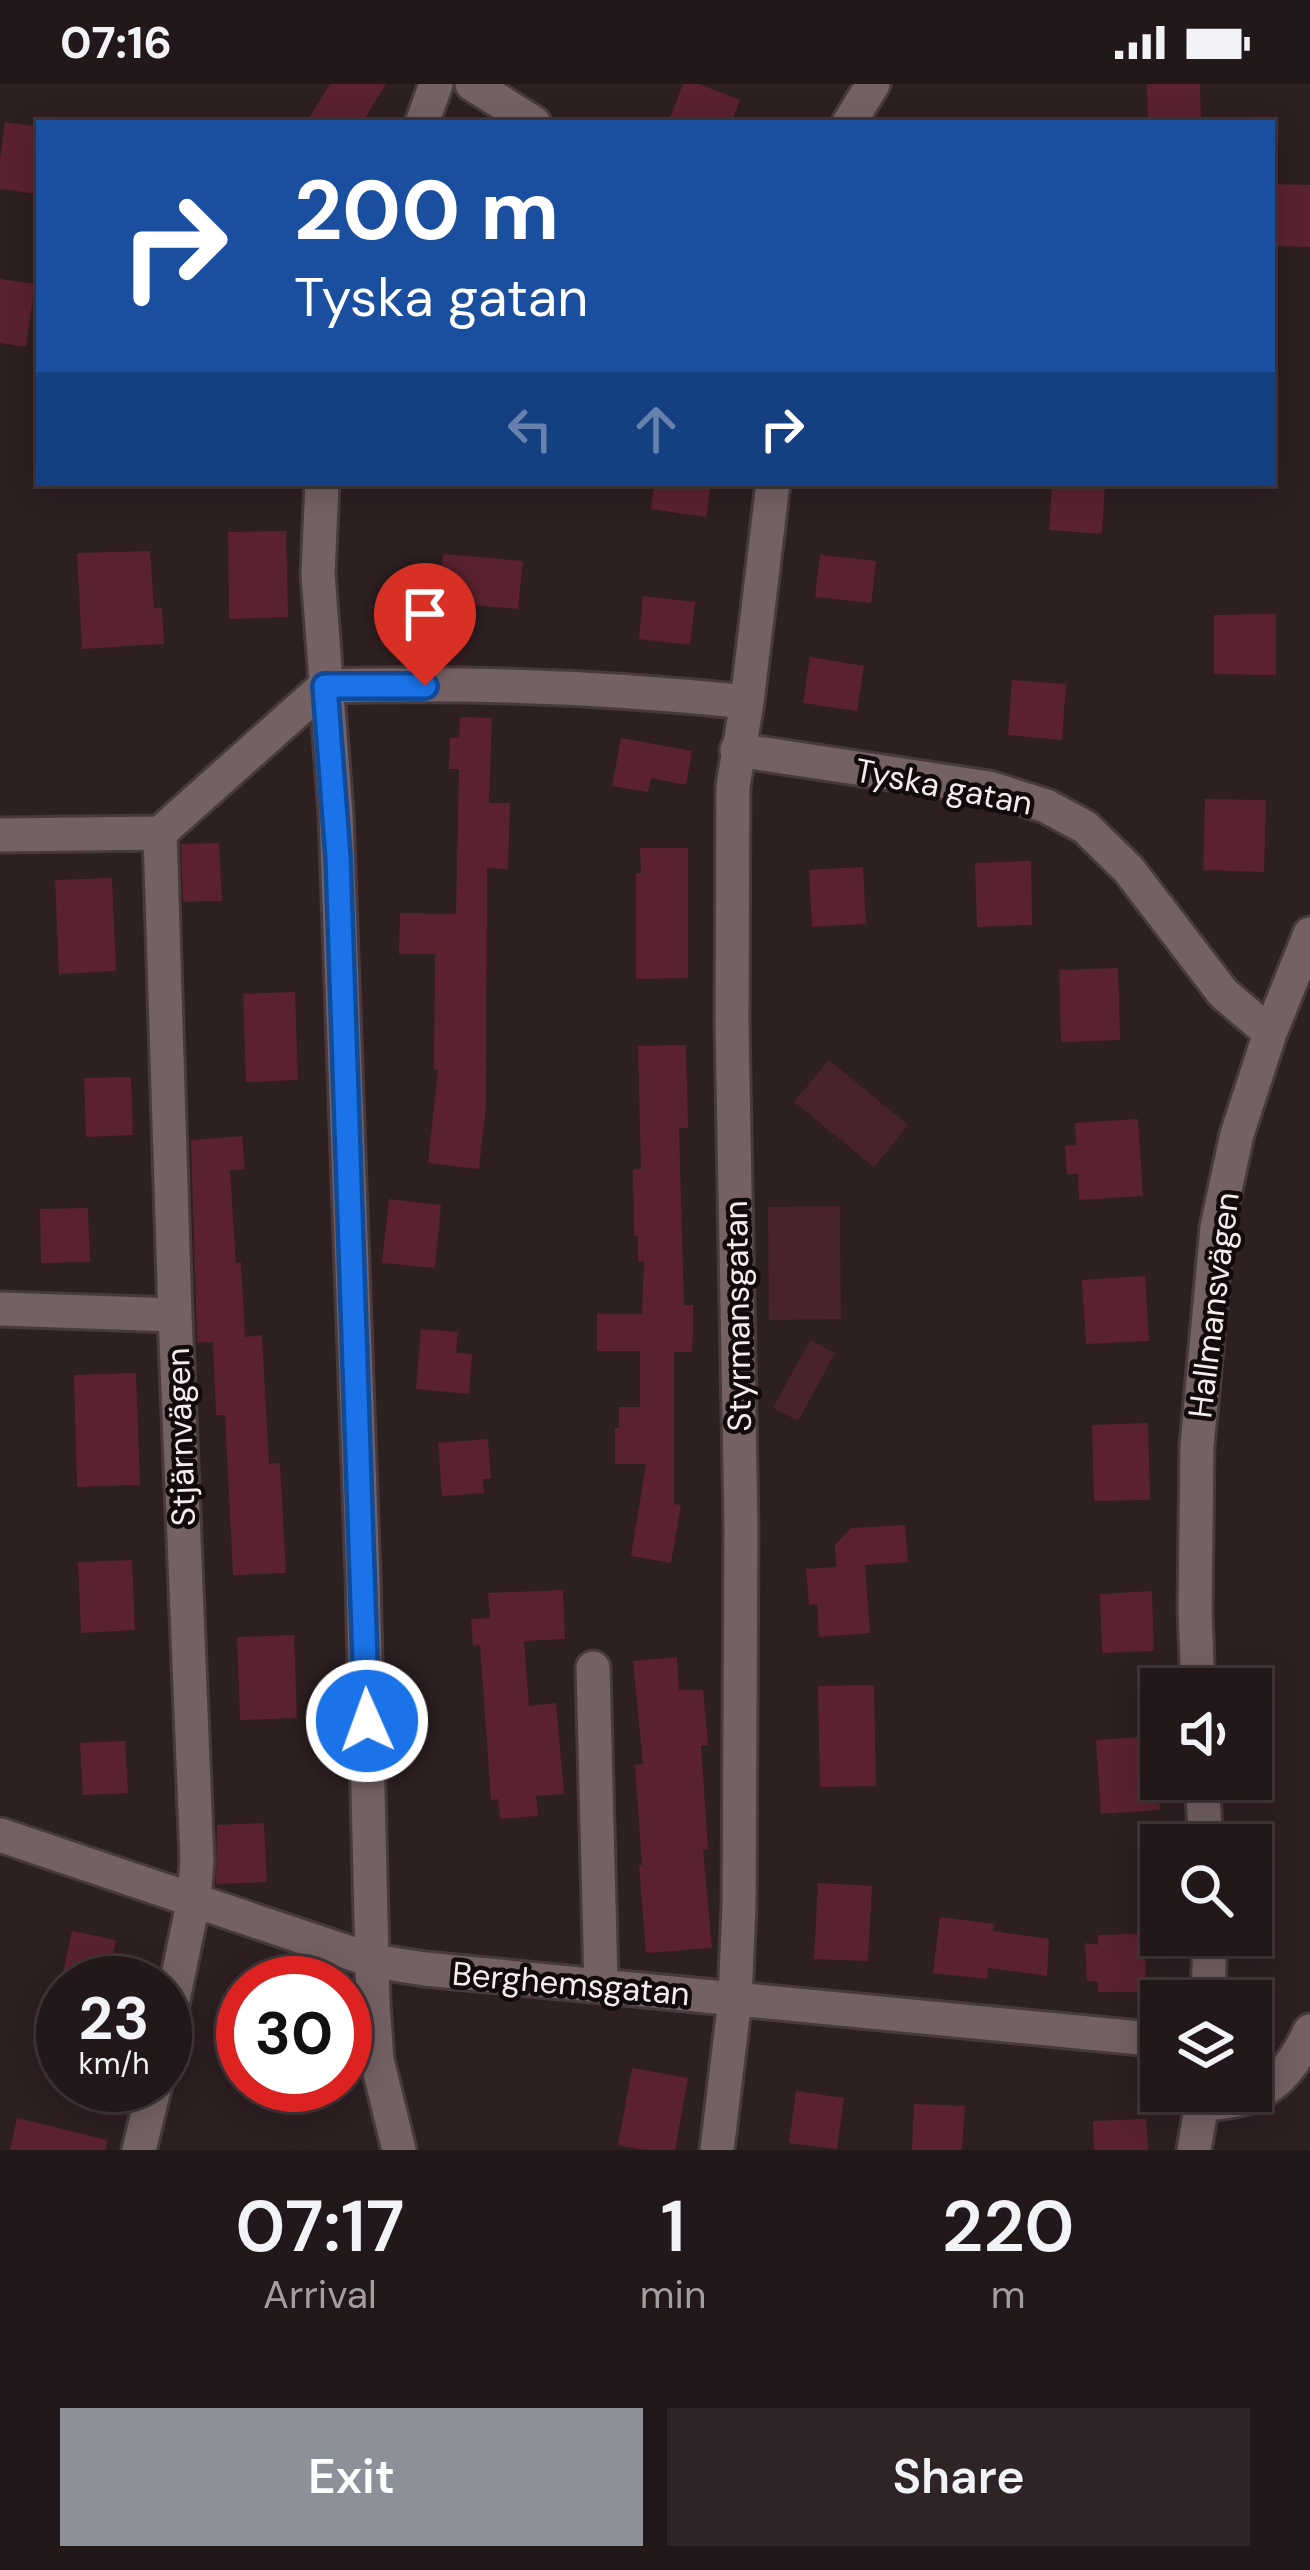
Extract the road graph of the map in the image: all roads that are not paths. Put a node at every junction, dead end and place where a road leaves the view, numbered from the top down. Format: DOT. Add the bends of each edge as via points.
graph roads {
  1 [pos="436,84"];
  2 [pos="472,84"];
  3 [pos="874,84"];
  4 [pos="423,120"];
  5 [pos="529,120"];
  6 [pos="852,120"];
  7 [pos="322,486"];
  8 [pos="773,486"];
  9 [pos="325,686"];
  10 [pos="747,702"];
  11 [pos="737,750"];
  12 [pos="160,833"];
  13 [pos="0,835"];
  14 [pos="1310,934"];
  15 [pos="1270,1033"];
  16 [pos="0,1310"];
  17 [pos="175,1315"];
  18 [pos="593,1668"];
  19 [pos="1197,1668"];
  20 [pos="0,1835"];
  21 [pos="194,1899"];
  22 [pos="182,1956"];
  23 [pos="374,1961"];
  24 [pos="601,1984"];
  25 [pos="735,1999"];
  26 [pos="1310,2031"];
  27 [pos="1140,2038"];
  28 [pos="1272,2086"];
  29 [pos="148,2112"];
  30 [pos="1201,2112"];
  31 [pos="139,2150"];
  32 [pos="398,2150"];
  33 [pos="717,2150"];
  34 [pos="1194,2150"];
  1 -- 4 [label="street"];
  2 -- 5 [label="street"];
  3 -- 6 [label="street"];
  7 -- 9 [label="street"];
  8 -- 10 [label="street, Styrmansgatan"];
  9 -- 10 [label="street" via="653,692"];
  9 -- 12 [label="street"];
  9 -- 23 [label="street" via="339,883"];
  10 -- 11 [label="street, Styrmansgatan"];
  11 -- 15 [label="street, Tyska gatan" via="989,788 1046,806 1085,827 1129,870 1223,993"];
  11 -- 25 [label="street, Styrmansgatan"];
  12 -- 13 [label="street"];
  12 -- 17 [label="street, Stjärnvägen"];
  14 -- 15 [label="street, Hallmansvägen"];
  15 -- 19 [label="street, Hallmansvägen" via="1217,1227 1197,1446"];
  16 -- 17 [label="street"];
  17 -- 21 [label="street, Stjärnvägen"];
  18 -- 24 [label="street"];
  20 -- 21 [label="street, Berghemsgatan"];
  21 -- 22 [label="street, Stjärnvägen"];
  21 -- 23 [label="street, Berghemsgatan"];
  23 -- 24 [label="street, Berghemsgatan"];
  23 -- 32 [label="street" via="377,2060"];
  24 -- 25 [label="street, Berghemsgatan"];
  25 -- 27 [label="street, Berghemsgatan"];
  25 -- 33 [label="street, Styrmansgatan"];
  26 -- 28 [label="street"];
  29 -- 31 [label="street"];
  30 -- 34 [label="street"];
}
